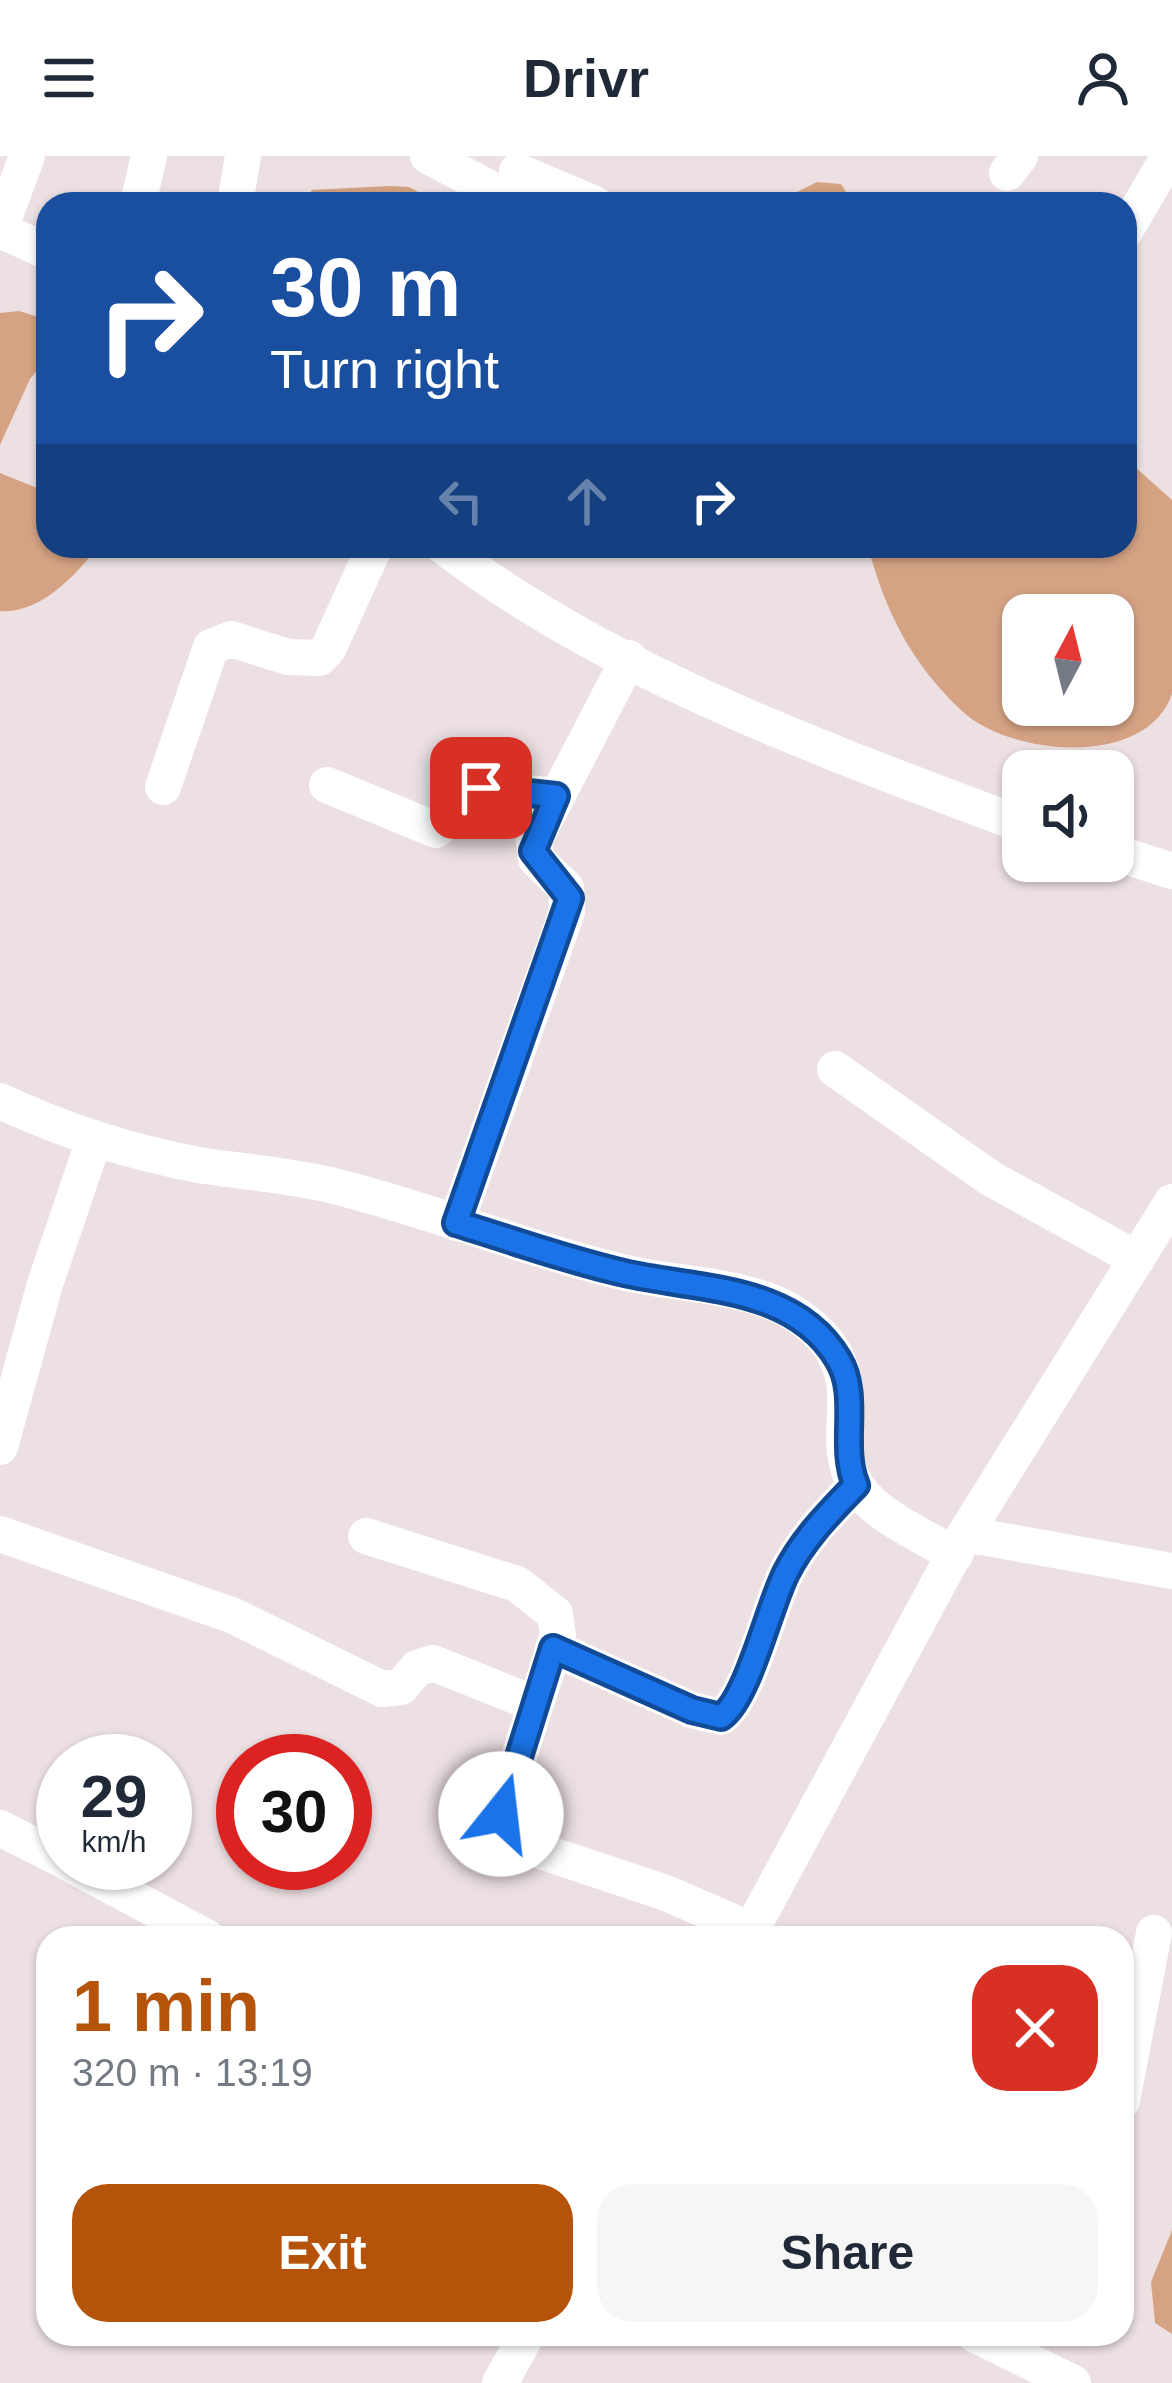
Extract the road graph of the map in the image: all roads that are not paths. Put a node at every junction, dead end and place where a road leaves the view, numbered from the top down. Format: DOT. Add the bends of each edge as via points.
graph roads {
  1 [pos="27,156"];
  2 [pos="148,156"];
  3 [pos="243,156"];
  4 [pos="428,156"];
  5 [pos="1168,156"];
  6 [pos="515,183"];
  7 [pos="140,192"];
  8 [pos="237,192"];
  9 [pos="549,192"];
  10 [pos="1137,210"];
  11 [pos="0,230"];
  12 [pos="36,246"];
  13 [pos="370,558"];
  14 [pos="459,558"];
  15 [pos="629,658"];
  16 [pos="327,785"];
  17 [pos="163,787"];
  18 [pos="556,796"];
  19 [pos="1002,817"];
  20 [pos="1134,859"];
  21 [pos="1172,871"];
  22 [pos="835,1069"];
  23 [pos="0,1101"];
  24 [pos="94,1140"];
  25 [pos="1172,1202"];
  26 [pos="456,1223"];
  27 [pos="1137,1259"];
  28 [pos="0,1447"];
  29 [pos="856,1485"];
  30 [pos="0,1534"];
  31 [pos="367,1536"];
  32 [pos="960,1545"];
  33 [pos="1172,1571"];
  34 [pos="553,1648"];
  35 [pos="535,1704"];
  36 [pos="0,1828"];
  37 [pos="36,1847"];
  38 [pos="118,1890"];
  39 [pos="186,1926"];
  40 [pos="732,1926"];
  41 [pos="752,1926"];
  42 [pos="1154,1933"];
  43 [pos="1134,2038"];
  44 [pos="520,2346"];
  45 [pos="1027,2347"];
  46 [pos="500,2383"];
  47 [pos="1073,2383"];
  1 -- 11 [label="street"];
  2 -- 7 [label="street"];
  3 -- 8 [label="street"];
  4 -- 6 [label="street"];
  5 -- 10 [label="street"];
  6 -- 9 [label="street"];
  11 -- 12 [label="street"];
  13 -- 17 [label="street" via="319,658 231,639 211,647"];
  14 -- 15 [label="street" via="511,596"];
  15 -- 18 [label="street"];
  15 -- 19 [label="street"];
  16 -- 18 [label="street" via="436,830 481,788"];
  18 -- 26 [label="street" via="533,851 566,888 568,912"];
  20 -- 21 [label="street"];
  22 -- 27 [label="street" via="990,1178"];
  23 -- 24 [label="street"];
  24 -- 26 [label="street" via="331,1185"];
  24 -- 28 [label="street"];
  25 -- 27 [label="street"];
  26 -- 29 [label="street" via="796,1315 839,1360 847,1380"];
  27 -- 32 [label="street"];
  29 -- 32 [label="street" via="872,1504"];
  29 -- 34 [label="street" via="786,1573 721,1717"];
  30 -- 35 [label="street" via="234,1616 382,1689 401,1688 433,1663"];
  31 -- 34 [label="street" via="544,1599 559,1624"];
  32 -- 33 [label="street"];
  32 -- 41 [label="street"];
  34 -- 35 [label="street"];
  35 -- 40 [label="street" via="501,1814 510,1841 666,1893"];
  36 -- 37 [label="street"];
  38 -- 39 [label="street"];
  42 -- 43 [label="street"];
  44 -- 46 [label="street"];
  45 -- 47 [label="street"];
}
